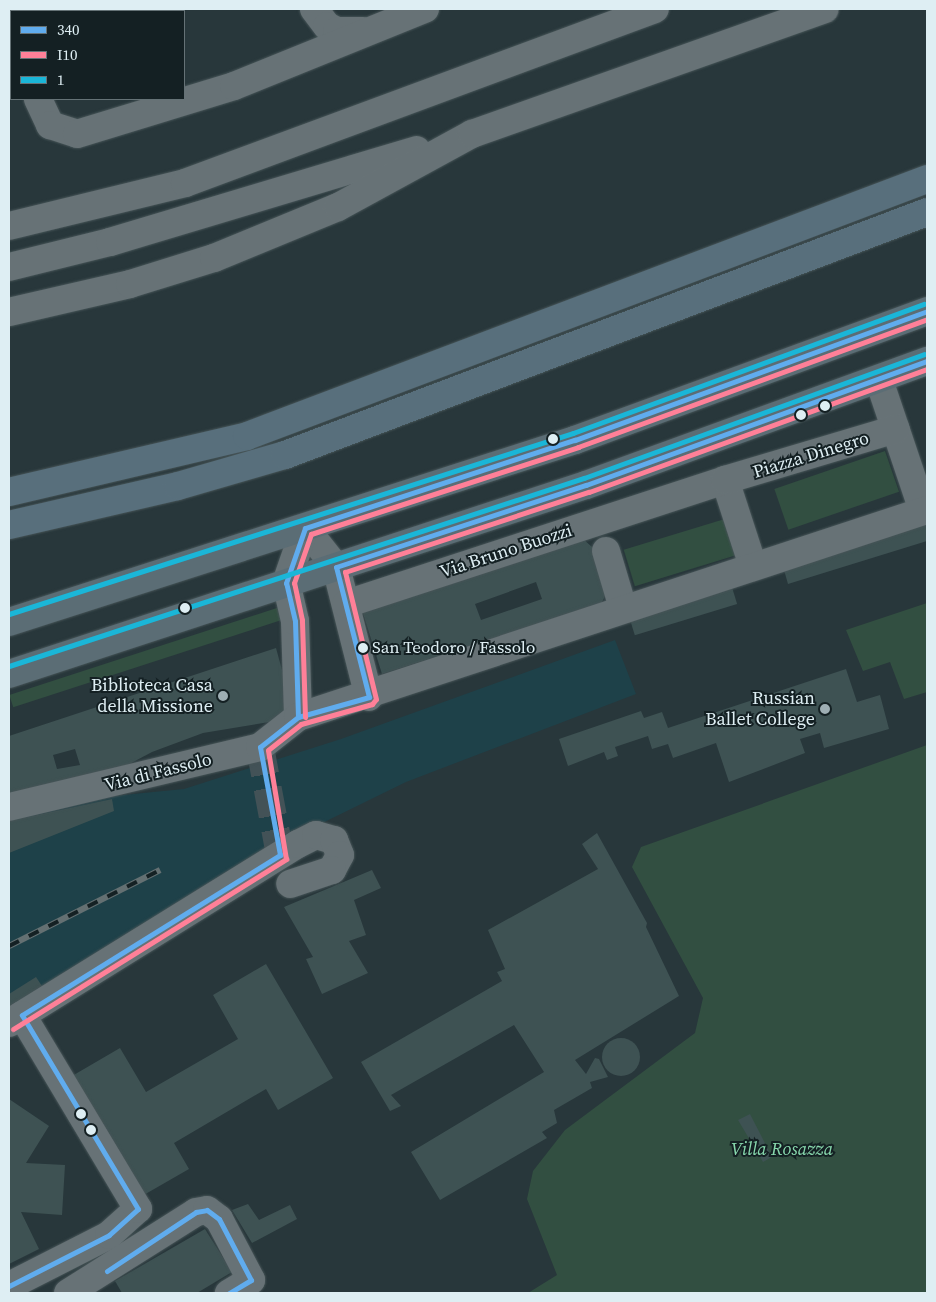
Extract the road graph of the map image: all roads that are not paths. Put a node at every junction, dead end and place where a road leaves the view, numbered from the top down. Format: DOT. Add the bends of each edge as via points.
graph roads {
  1 [pos="307,9"];
  2 [pos="314,9"];
  3 [pos="425,9"];
  4 [pos="655,9"];
  5 [pos="825,9"];
  6 [pos="367,31"];
  7 [pos="300,60"];
  8 [pos="38,100"];
  9 [pos="472,134"];
  10 [pos="927,179"];
  11 [pos="927,212"];
  12 [pos="9,226"];
  13 [pos="9,267"];
  14 [pos="927,311"];
  15 [pos="9,312"];
  16 [pos="927,362"];
  17 [pos="880,380"];
  18 [pos="896,429"];
  19 [pos="725,480"];
  20 [pos="9,492"];
  21 [pos="667,499"];
  22 [pos="924,511"];
  23 [pos="9,525"];
  24 [pos="305,528"];
  25 [pos="602,538"];
  26 [pos="753,566"];
  27 [pos="336,567"];
  28 [pos="286,583"];
  29 [pos="346,604"];
  30 [pos="623,608"];
  31 [pos="9,622"];
  32 [pos="9,674"];
  33 [pos="369,696"];
  34 [pos="298,717"];
  35 [pos="9,807"];
  36 [pos="290,884"];
  37 [pos="15,1019"];
  38 [pos="9,1286"];
  39 [pos="68,1293"];
  40 [pos="229,1293"];
  1 -- 7 [label="street" via="315,27 315,39 311,50"];
  2 -- 6 [label="street" via="327,26 337,31"];
  3 -- 6 [label="street"];
  4 -- 12 [label="street" via="185,183"];
  5 -- 9 [label="street"];
  6 -- 7 [label="street"];
  7 -- 8 [label="street" via="234,86 77,134 50,125"];
  9 -- 13 [label="street" via="110,242"];
  9 -- 15 [label="street" via="338,206 214,258 121,286"];
  10 -- 20 [label="highway" via="246,436"];
  11 -- 23 [label="highway" via="285,455 178,486"];
  14 -- 24 [label="main road" via="575,440"];
  16 -- 17 [label="main road"];
  17 -- 18 [label="street"];
  17 -- 27 [label="main road" via="652,462"];
  18 -- 19 [label="street, Piazza Dinegro"];
  18 -- 22 [label="street"];
  19 -- 21 [label="street, Piazza Dinegro"];
  19 -- 26 [label="street"];
  21 -- 25 [label="street, Via Bruno Buozzi"];
  22 -- 26 [label="street"];
  24 -- 27 [label="street"];
  24 -- 28 [label="street"];
  24 -- 31 [label="main road"];
  25 -- 29 [label="street, Via Bruno Buozzi"];
  25 -- 30 [label="street"];
  26 -- 30 [label="street"];
  27 -- 28 [label="main road"];
  27 -- 29 [label="street"];
  28 -- 32 [label="main road"];
  28 -- 34 [label="street" via="295,621"];
  29 -- 33 [label="street"];
  30 -- 33 [label="street"];
  33 -- 34 [label="street"];
  34 -- 35 [label="street, Via di Fassolo" via="260,747"];
  36 -- 37 [label="street" via="332,870 340,855 339,847 326,835 316,835"];
  37 -- 38 [label="street" via="138,1209 109,1235"];
  39 -- 40 [label="street" via="196,1212 207,1210 219,1219 251,1280"];
}
